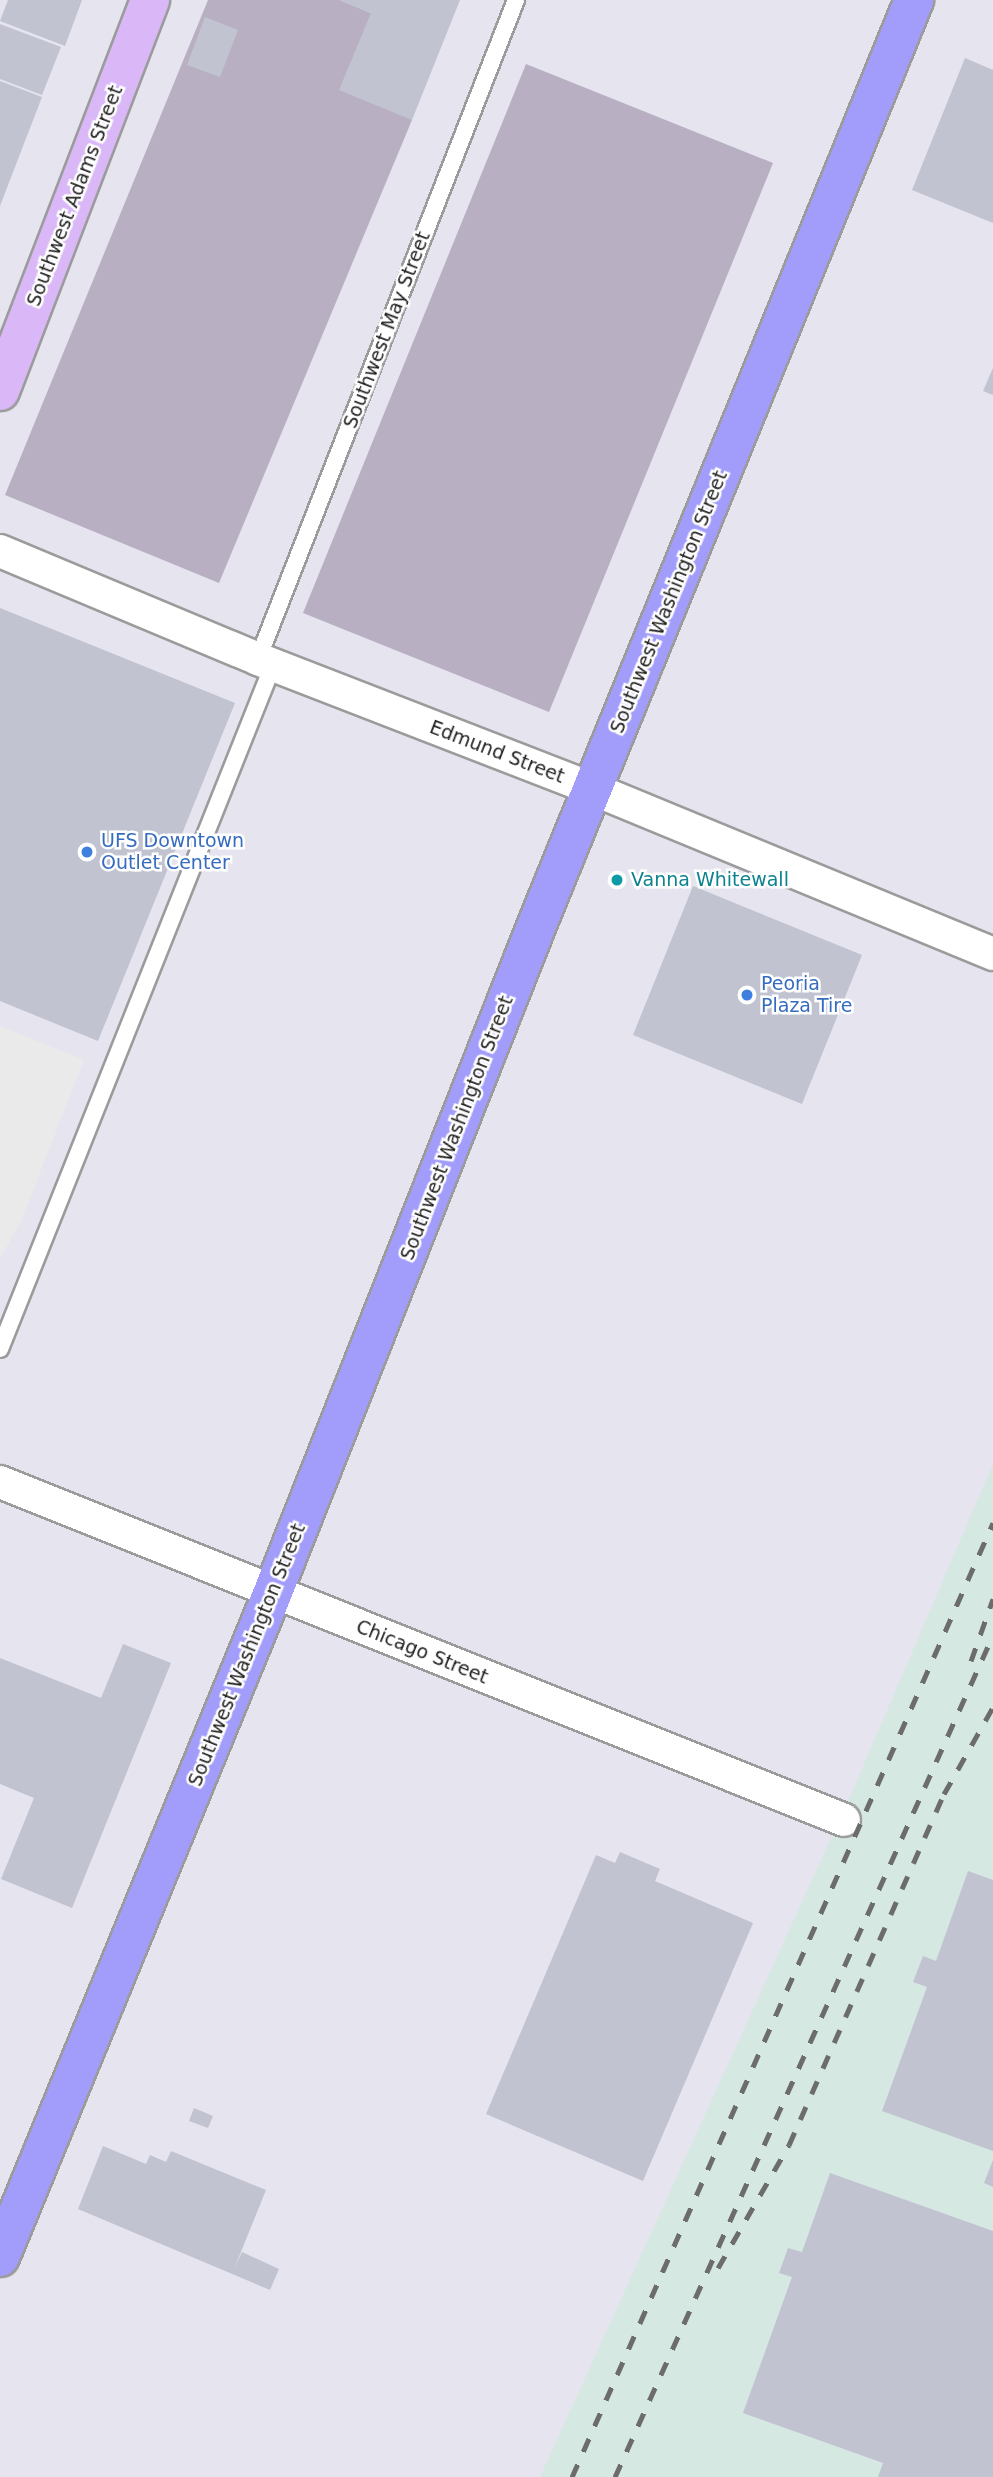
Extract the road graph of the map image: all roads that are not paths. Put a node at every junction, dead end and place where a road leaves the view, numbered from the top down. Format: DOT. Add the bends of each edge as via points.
graph roads {
  1 [pos="150,0"];
  2 [pos="516,0"];
  3 [pos="914,0"];
  4 [pos="0,391"];
  5 [pos="0,551"];
  6 [pos="266,662"];
  7 [pos="593,789"];
  8 [pos="993,954"];
  9 [pos="0,1349"];
  10 [pos="0,1482"];
  11 [pos="273,1592"];
  12 [pos="844,1820"];
  13 [pos="3,2242"];
  1 -- 4 [label="main road, Southwest Adams Street"];
  2 -- 6 [label="lane, Southwest May Street"];
  3 -- 7 [label="main road, Southwest Washington Street"];
  5 -- 6 [label="street, Edmund Street"];
  6 -- 7 [label="street, Edmund Street"];
  6 -- 9 [label="lane, Southwest May Street"];
  7 -- 8 [label="street, Edmund Street"];
  7 -- 11 [label="main road, Southwest Washington Street"];
  10 -- 11 [label="street, Chicago Street"];
  11 -- 12 [label="street, Chicago Street"];
  11 -- 13 [label="main road, Southwest Washington Street"];
}
